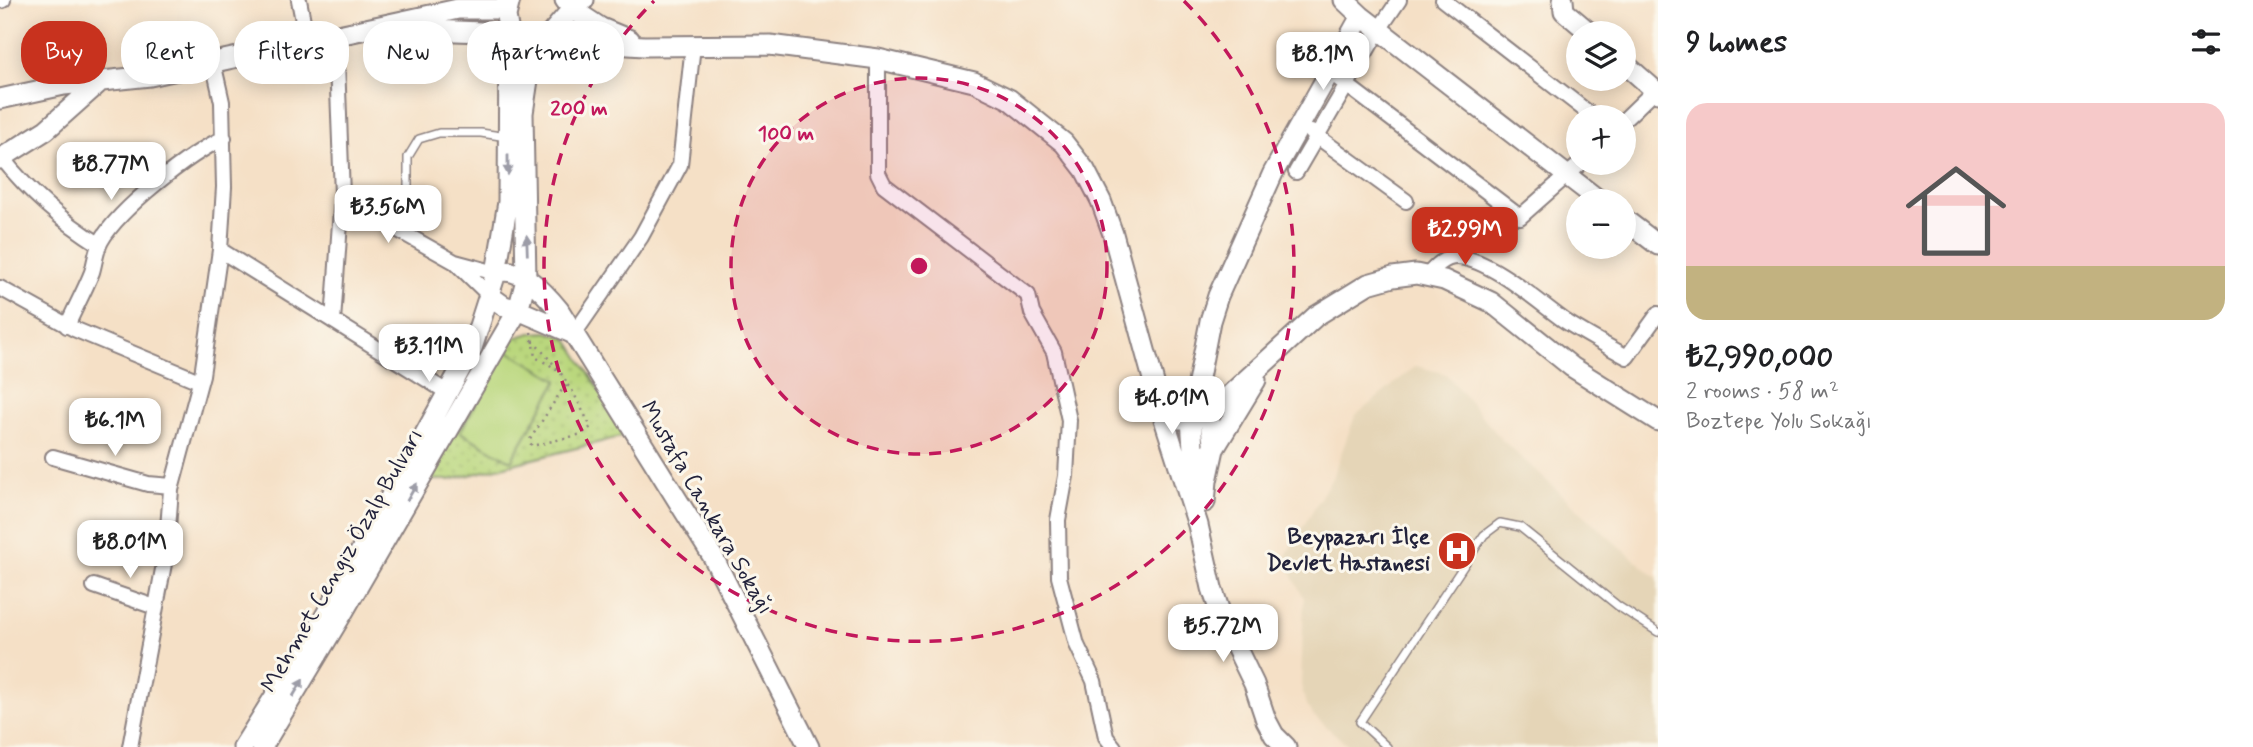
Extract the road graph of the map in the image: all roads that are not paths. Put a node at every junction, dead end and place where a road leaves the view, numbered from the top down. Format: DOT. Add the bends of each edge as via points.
graph roads {
  1 [pos="299,0"];
  2 [pos="1344,0"];
  3 [pos="1399,0"];
  4 [pos="1443,0"];
  5 [pos="507,3"];
  6 [pos="573,3"];
  7 [pos="1559,4"];
  8 [pos="1361,16"];
  9 [pos="303,21"];
  10 [pos="405,21"];
  11 [pos="508,21"];
  12 [pos="560,21"];
  13 [pos="1577,21"];
  14 [pos="1380,28"];
  15 [pos="624,45"];
  16 [pos="692,45"];
  17 [pos="644,46"];
  18 [pos="878,59"];
  19 [pos="1331,73"];
  20 [pos="1636,74"];
  21 [pos="74,84"];
  22 [pos="98,84"];
  23 [pos="218,84"];
  24 [pos="338,84"];
  25 [pos="509,84"];
  26 [pos="527,84"];
  27 [pos="1347,85"];
  28 [pos="1656,91"];
  29 [pos="0,99"];
  30 [pos="1579,105"];
  31 [pos="1636,109"];
  32 [pos="1301,124"];
  33 [pos="508,137"];
  34 [pos="1317,137"];
  35 [pos="224,138"];
  36 [pos="1,158"];
  37 [pos="1566,164"];
  38 [pos="1296,172"];
  39 [pos="1568,175"];
  40 [pos="1578,175"];
  41 [pos="1590,189"];
  42 [pos="342,195"];
  43 [pos="1406,201"];
  44 [pos="1636,228"];
  45 [pos="408,236"];
  46 [pos="99,244"];
  47 [pos="1658,245"];
  48 [pos="220,250"];
  49 [pos="455,262"];
  50 [pos="496,273"];
  51 [pos="1427,276"];
  52 [pos="526,280"];
  53 [pos="0,288"];
  54 [pos="490,296"];
  55 [pos="1658,313"];
  56 [pos="333,321"];
  57 [pos="532,325"];
  58 [pos="67,326"];
  59 [pos="574,334"];
  60 [pos="1266,363"];
  61 [pos="199,381"];
  62 [pos="447,392"];
  63 [pos="1201,416"];
  64 [pos="1164,419"];
  65 [pos="1658,421"];
  66 [pos="1214,449"];
  67 [pos="1193,455"];
  68 [pos="53,457"];
  69 [pos="172,486"];
  70 [pos="1198,524"];
  71 [pos="1204,556"];
  72 [pos="94,586"];
  73 [pos="155,607"];
  74 [pos="1658,632"];
  75 [pos="130,747"];
  76 [pos="243,747"];
  77 [pos="262,747"];
  78 [pos="809,747"];
  79 [pos="1114,747"];
  80 [pos="1286,747"];
  81 [pos="1387,747"];
  1 -- 9 [label="street"];
  2 -- 8 [label="street"];
  3 -- 14 [label="street"];
  4 -- 30 [label="street"];
  5 -- 10 [label="street"];
  5 -- 11 [label="street, Mehmet Cengiz Özalp Bulvarı"];
  6 -- 12 [label="street, Mehmet Cengiz Özalp Bulvarı"];
  6 -- 17 [label="street" via="600,28"];
  7 -- 13 [label="street"];
  8 -- 14 [label="street"];
  8 -- 19 [label="street"];
  14 -- 27 [label="street"];
  14 -- 37 [label="street"];
  15 -- 17 [label="street"];
  16 -- 17 [label="street"];
  16 -- 18 [label="street" via="770,45"];
  16 -- 59 [label="street" via="680,165 641,237"];
  18 -- 64 [label="street" via="974,82 1009,99 1064,143 1086,170 1113,234"];
  18 -- 79 [label="street" via="878,173 884,185 1028,295 1031,313 1054,352 1069,420 1058,520 1059,577 1077,645 1094,681 1106,737"];
  19 -- 27 [label="street"];
  19 -- 32 [label="street"];
  20 -- 28 [label="street"];
  21 -- 29 [label="street"];
  22 -- 36 [label="street" via="46,130"];
  23 -- 35 [label="street"];
  24 -- 42 [label="street"];
  25 -- 33 [label="street, Mehmet Cengiz Özalp Bulvarı"];
  52 -- 26 [label="street, Mehmet Cengiz Özalp Bulvarı, one-way" via="523,113"];
  27 -- 34 [label="street"];
  27 -- 39 [label="street" via="1520,217"];
  28 -- 31 [label="street"];
  32 -- 34 [label="street"];
  32 -- 63 [label="street" via="1229,268 1210,321 1203,351"];
  33 -- 45 [label="lane" via="481,132 439,133 419,139 408,157"];
  33 -- 50 [label="street, Mehmet Cengiz Özalp Bulvarı, one-way" via="508,202"];
  34 -- 38 [label="street"];
  34 -- 43 [label="street"];
  35 -- 46 [label="street" via="203,148 152,188"];
  35 -- 48 [label="street"];
  36 -- 46 [label="street" via="36,198"];
  40 -- 41 [label="street"];
  42 -- 45 [label="street"];
  42 -- 56 [label="street"];
  44 -- 47 [label="street"];
  45 -- 49 [label="street"];
  46 -- 58 [label="street" via="92,272"];
  48 -- 56 [label="street"];
  48 -- 61 [label="street"];
  49 -- 50 [label="street"];
  49 -- 54 [label="street"];
  50 -- 52 [label="street" via="515,271"];
  50 -- 54 [label="street, Mehmet Cengiz Özalp Bulvarı"];
  51 -- 55 [label="street" via="1440,262 1455,257 1472,260 1627,357"];
  51 -- 60 [label="street" via="1404,275 1368,284 1316,316"];
  51 -- 65 [label="street" via="1491,302 1572,367"];
  52 -- 57 [label="street, Mehmet Cengiz Özalp Bulvarı"];
  52 -- 59 [label="street, Mustafa Cankara Sokağı" via="548,297"];
  53 -- 58 [label="street"];
  54 -- 57 [label="street"];
  54 -- 62 [label="street, Mehmet Cengiz Özalp Bulvarı" via="472,348"];
  56 -- 62 [label="street"];
  57 -- 59 [label="street"];
  77 -- 57 [label="street, Mehmet Cengiz Özalp Bulvarı, one-way" via="505,334"];
  58 -- 61 [label="street"];
  59 -- 78 [label="street, Mustafa Cankara Sokağı" via="713,557"];
  60 -- 63 [label="street"];
  60 -- 66 [label="street"];
  61 -- 69 [label="street"];
  62 -- 76 [label="street, Mehmet Cengiz Özalp Bulvarı" via="324,618"];
  63 -- 64 [label="street"];
  63 -- 66 [label="street"];
  63 -- 67 [label="street"];
  64 -- 67 [label="street"];
  64 -- 70 [label="street"];
  66 -- 67 [label="street"];
  66 -- 71 [label="street" via="1205,499"];
  67 -- 70 [label="street"];
  68 -- 69 [label="street" via="148,484"];
  69 -- 73 [label="street"];
  70 -- 71 [label="street"];
  71 -- 80 [label="street" via="1222,618 1266,720"];
  72 -- 73 [label="street"];
  73 -- 75 [label="street"];
  74 -- 81 [label="lane" via="1618,606 1520,527 1500,523 1484,535 1360,722"];
}
